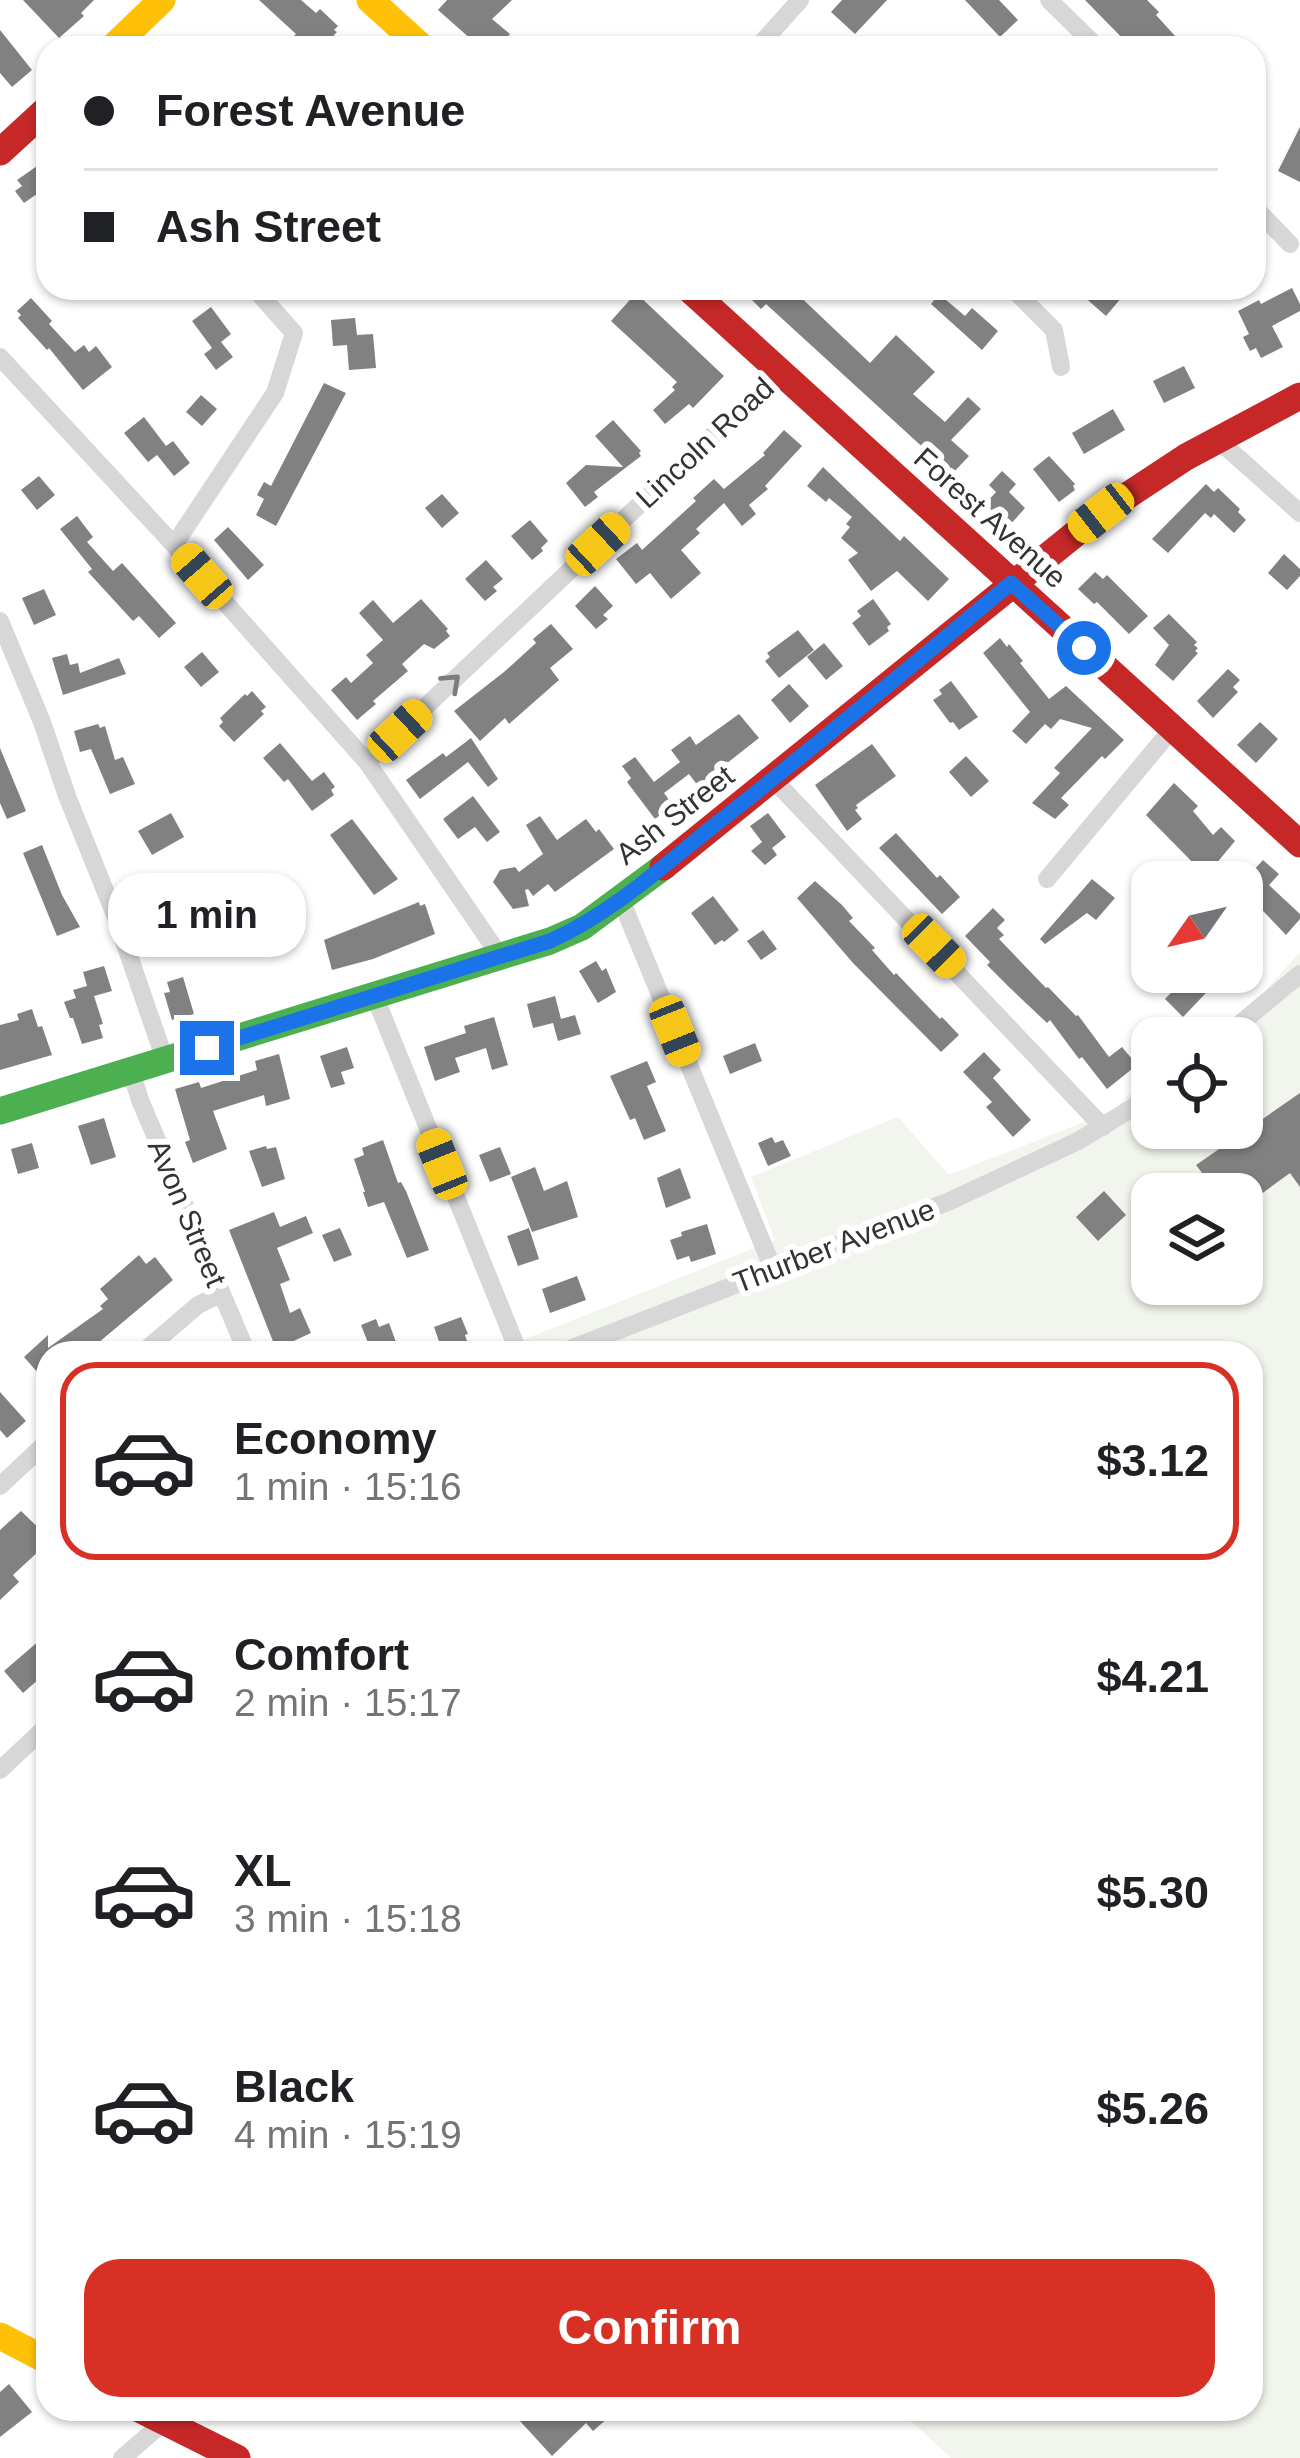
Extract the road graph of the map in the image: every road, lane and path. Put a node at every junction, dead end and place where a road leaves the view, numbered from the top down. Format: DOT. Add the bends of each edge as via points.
graph roads {
  1 [pos="162,0"];
  2 [pos="370,0"];
  3 [pos="800,0"];
  4 [pos="1049,0"];
  5 [pos="124,36"];
  6 [pos="409,36"];
  7 [pos="768,36"];
  8 [pos="1086,36"];
  9 [pos="36,119"];
  10 [pos="0,152"];
  11 [pos="1266,219"];
  12 [pos="1290,244"];
  13 [pos="265,300"];
  14 [pos="701,300"];
  15 [pos="1024,300"];
  16 [pos="0,357"];
  17 [pos="1061,367"];
  18 [pos="781,371"];
  19 [pos="1300,396"];
  20 [pos="1217,440"];
  21 [pos="1300,513"];
  22 [pos="174,545"];
  23 [pos="1011,583"];
  24 [pos="0,621"];
  25 [pos="1173,728"];
  26 [pos="367,762"];
  27 [pos="773,779"];
  28 [pos="1300,844"];
  29 [pos="1047,879"];
  30 [pos="621,900"];
  31 [pos="500,956"];
  32 [pos="1300,974"];
  33 [pos="375,997"];
  34 [pos="1248,1017"];
  35 [pos="165,1060"];
  36 [pos="131,1070"];
  37 [pos="1131,1109"];
  38 [pos="0,1112"];
  39 [pos="1103,1127"];
  40 [pos="773,1269"];
  41 [pos="221,1294"];
  42 [pos="156,1341"];
  43 [pos="242,1341"];
  44 [pos="514,1341"];
  45 [pos="590,1341"];
  46 [pos="36,1452"];
  47 [pos="0,1486"];
  48 [pos="36,1736"];
  49 [pos="0,1770"];
  50 [pos="0,2336"];
  51 [pos="36,2355"];
  52 [pos="148,2421"];
  53 [pos="162,2421"];
  54 [pos="122,2458"];
  55 [pos="237,2458"];
  1 -- 5 [label="street"];
  2 -- 6 [label="street"];
  3 -- 7 [label="street"];
  4 -- 8 [label="street"];
  9 -- 10 [label="street"];
  11 -- 12 [label="street"];
  13 -- 22 [label="street" via="294,333 275,393"];
  14 -- 18 [label="street, Forest Avenue"];
  15 -- 17 [label="street" via="1054,329"];
  16 -- 22 [label="street"];
  18 -- 23 [label="street, Forest Avenue"];
  26 -- 18 [label="street, Lincoln Road, one-way"];
  19 -- 20 [label="street, Ash Street"];
  20 -- 21 [label="street"];
  20 -- 23 [label="street, Ash Street" via="1126,495"];
  22 -- 26 [label="street"];
  23 -- 25 [label="street, Forest Avenue"];
  23 -- 27 [label="street, Ash Street"];
  24 -- 35 [label="street"];
  25 -- 28 [label="street, Forest Avenue"];
  25 -- 29 [label="street"];
  26 -- 31 [label="street"];
  27 -- 30 [label="street, Ash Street"];
  27 -- 39 [label="street"];
  30 -- 31 [label="street, Ash Street" via="581,927"];
  30 -- 40 [label="street"];
  31 -- 33 [label="street, Ash Street"];
  32 -- 34 [label="street"];
  33 -- 35 [label="street, Ash Street"];
  33 -- 44 [label="street"];
  35 -- 36 [label="street, Ash Street"];
  36 -- 38 [label="street, Ash Street"];
  36 -- 41 [label="street, Avon Street"];
  37 -- 39 [label="street, Thurber Avenue"];
  39 -- 40 [label="street, Thurber Avenue" via="950,1201"];
  40 -- 45 [label="street, Thurber Avenue"];
  41 -- 42 [label="street"];
  41 -- 43 [label="street, Avon Street"];
  46 -- 47 [label="street"];
  48 -- 49 [label="street"];
  50 -- 51 [label="street"];
  52 -- 54 [label="street"];
  53 -- 55 [label="street"];
}
